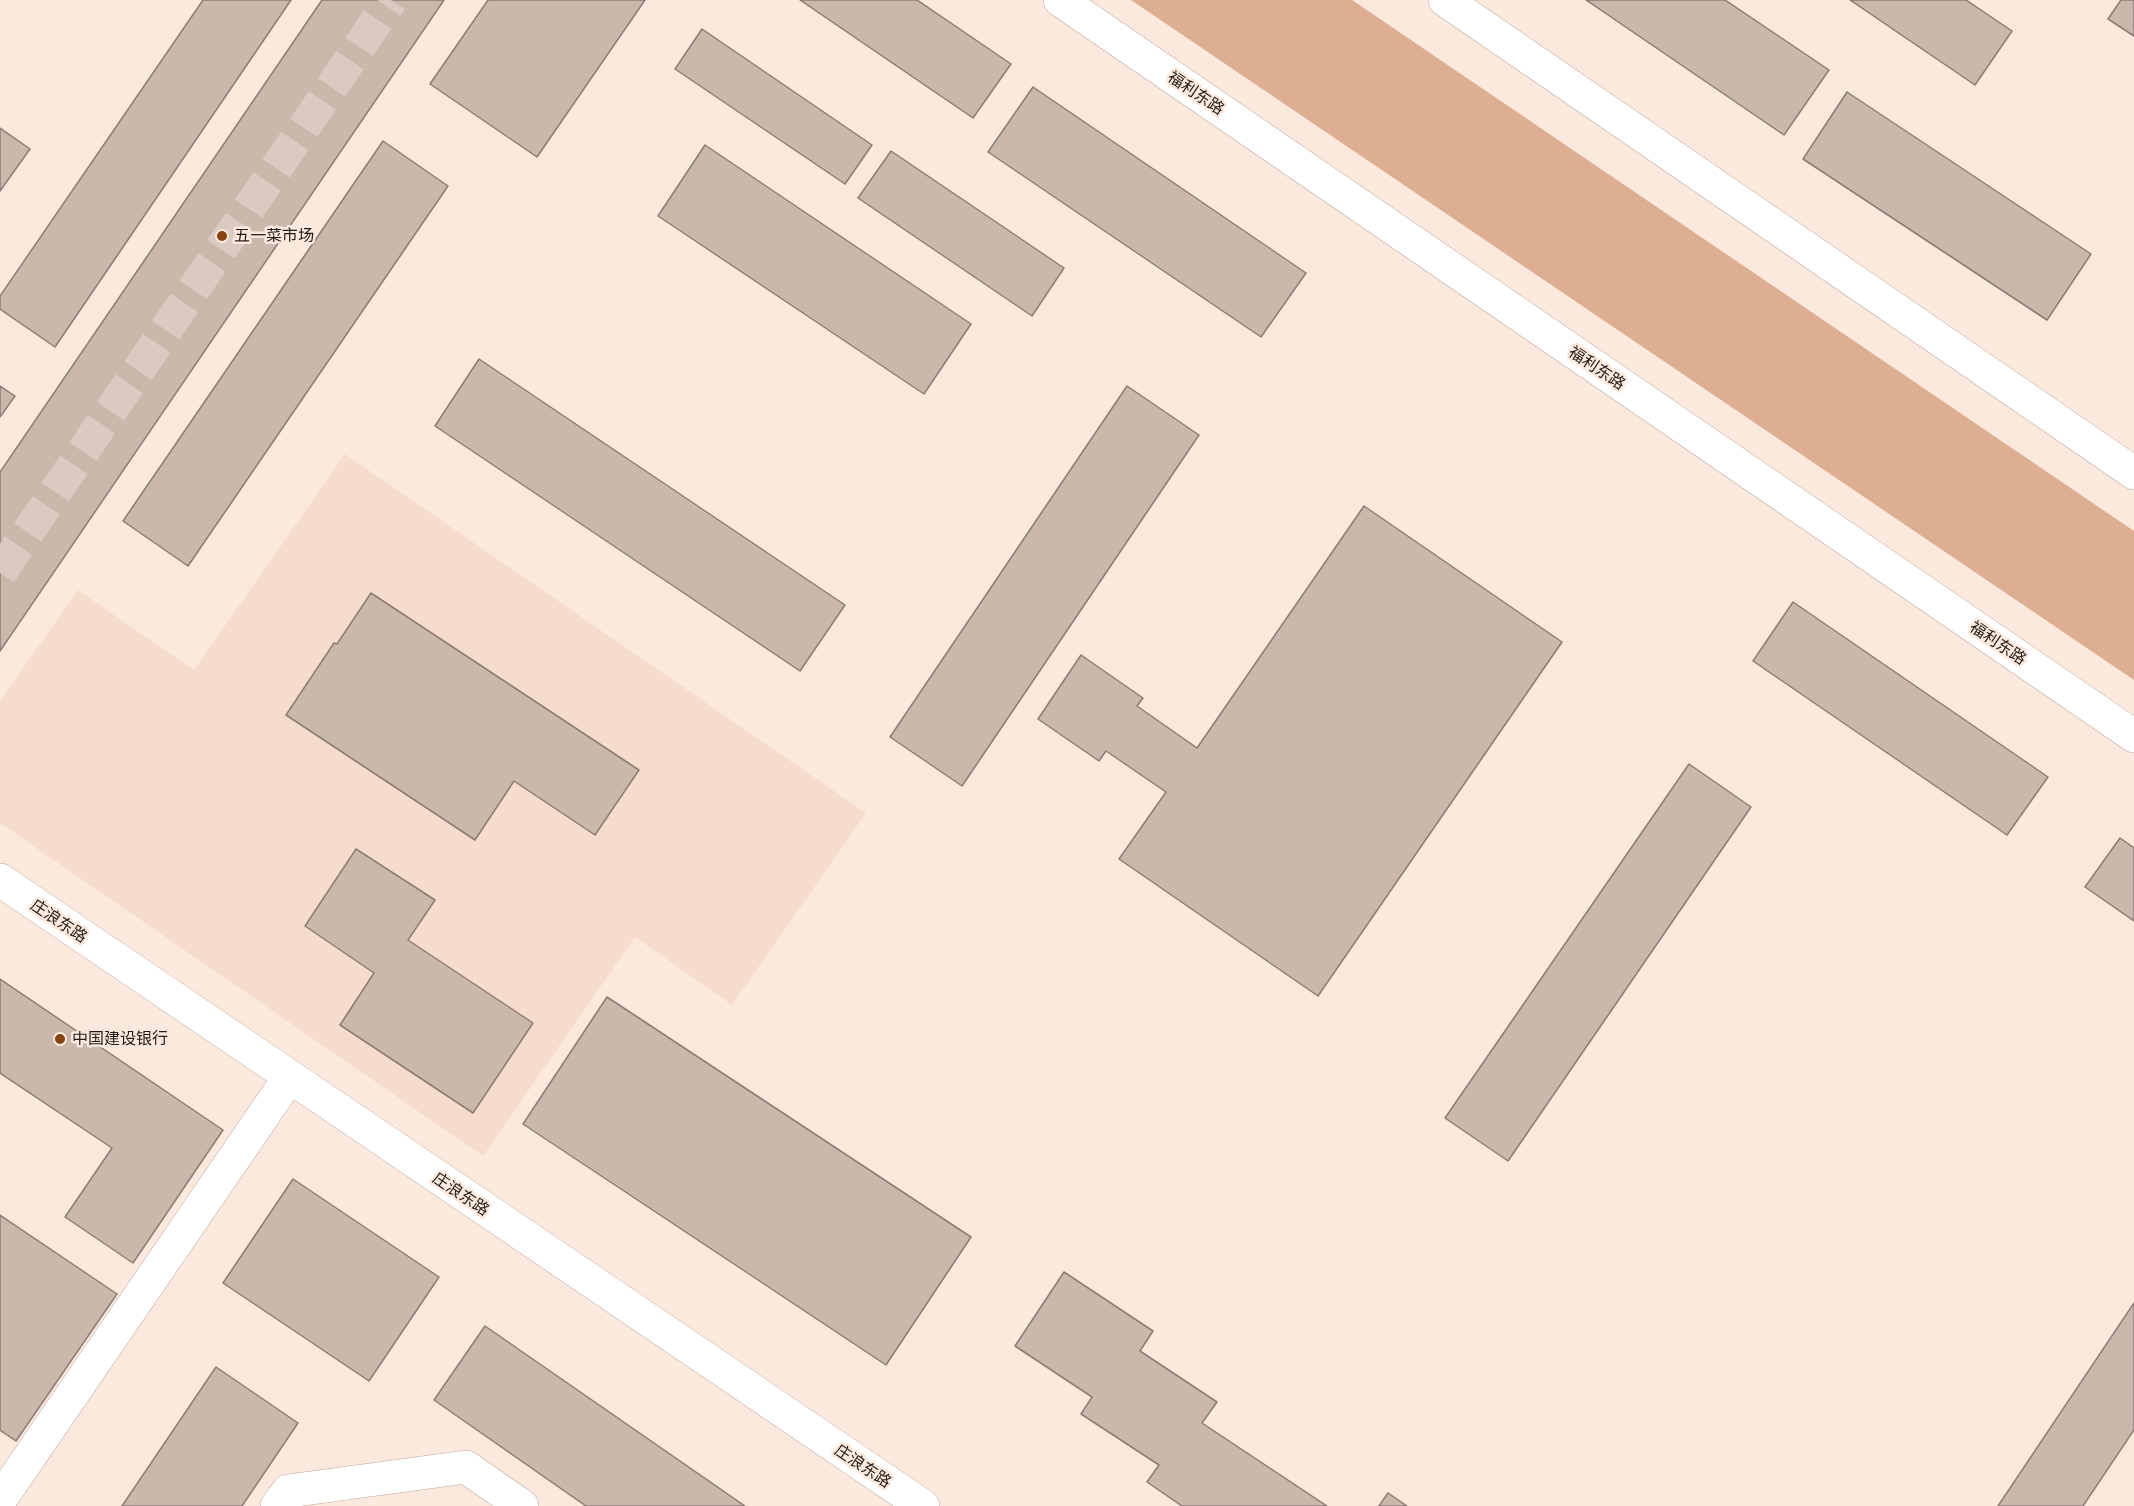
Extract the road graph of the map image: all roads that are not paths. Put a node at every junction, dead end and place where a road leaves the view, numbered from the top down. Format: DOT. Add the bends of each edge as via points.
graph roads {
  1 [pos="1060,0"];
  2 [pos="1445,0"];
  3 [pos="2134,473"];
  4 [pos="2134,736"];
  5 [pos="0,880"];
  6 [pos="289,1078"];
  7 [pos="0,1500"];
  8 [pos="277,1506"];
  9 [pos="522,1506"];
  10 [pos="922,1506"];
  1 -- 4 [label="main road, 福利东路"];
  2 -- 3 [label="main road"];
  5 -- 6 [label="main road, 庄浪东路"];
  6 -- 7 [label="main road"];
  6 -- 10 [label="main road, 庄浪东路"];
  8 -- 9 [label="main road" via="288,1491 466,1467"];
}
